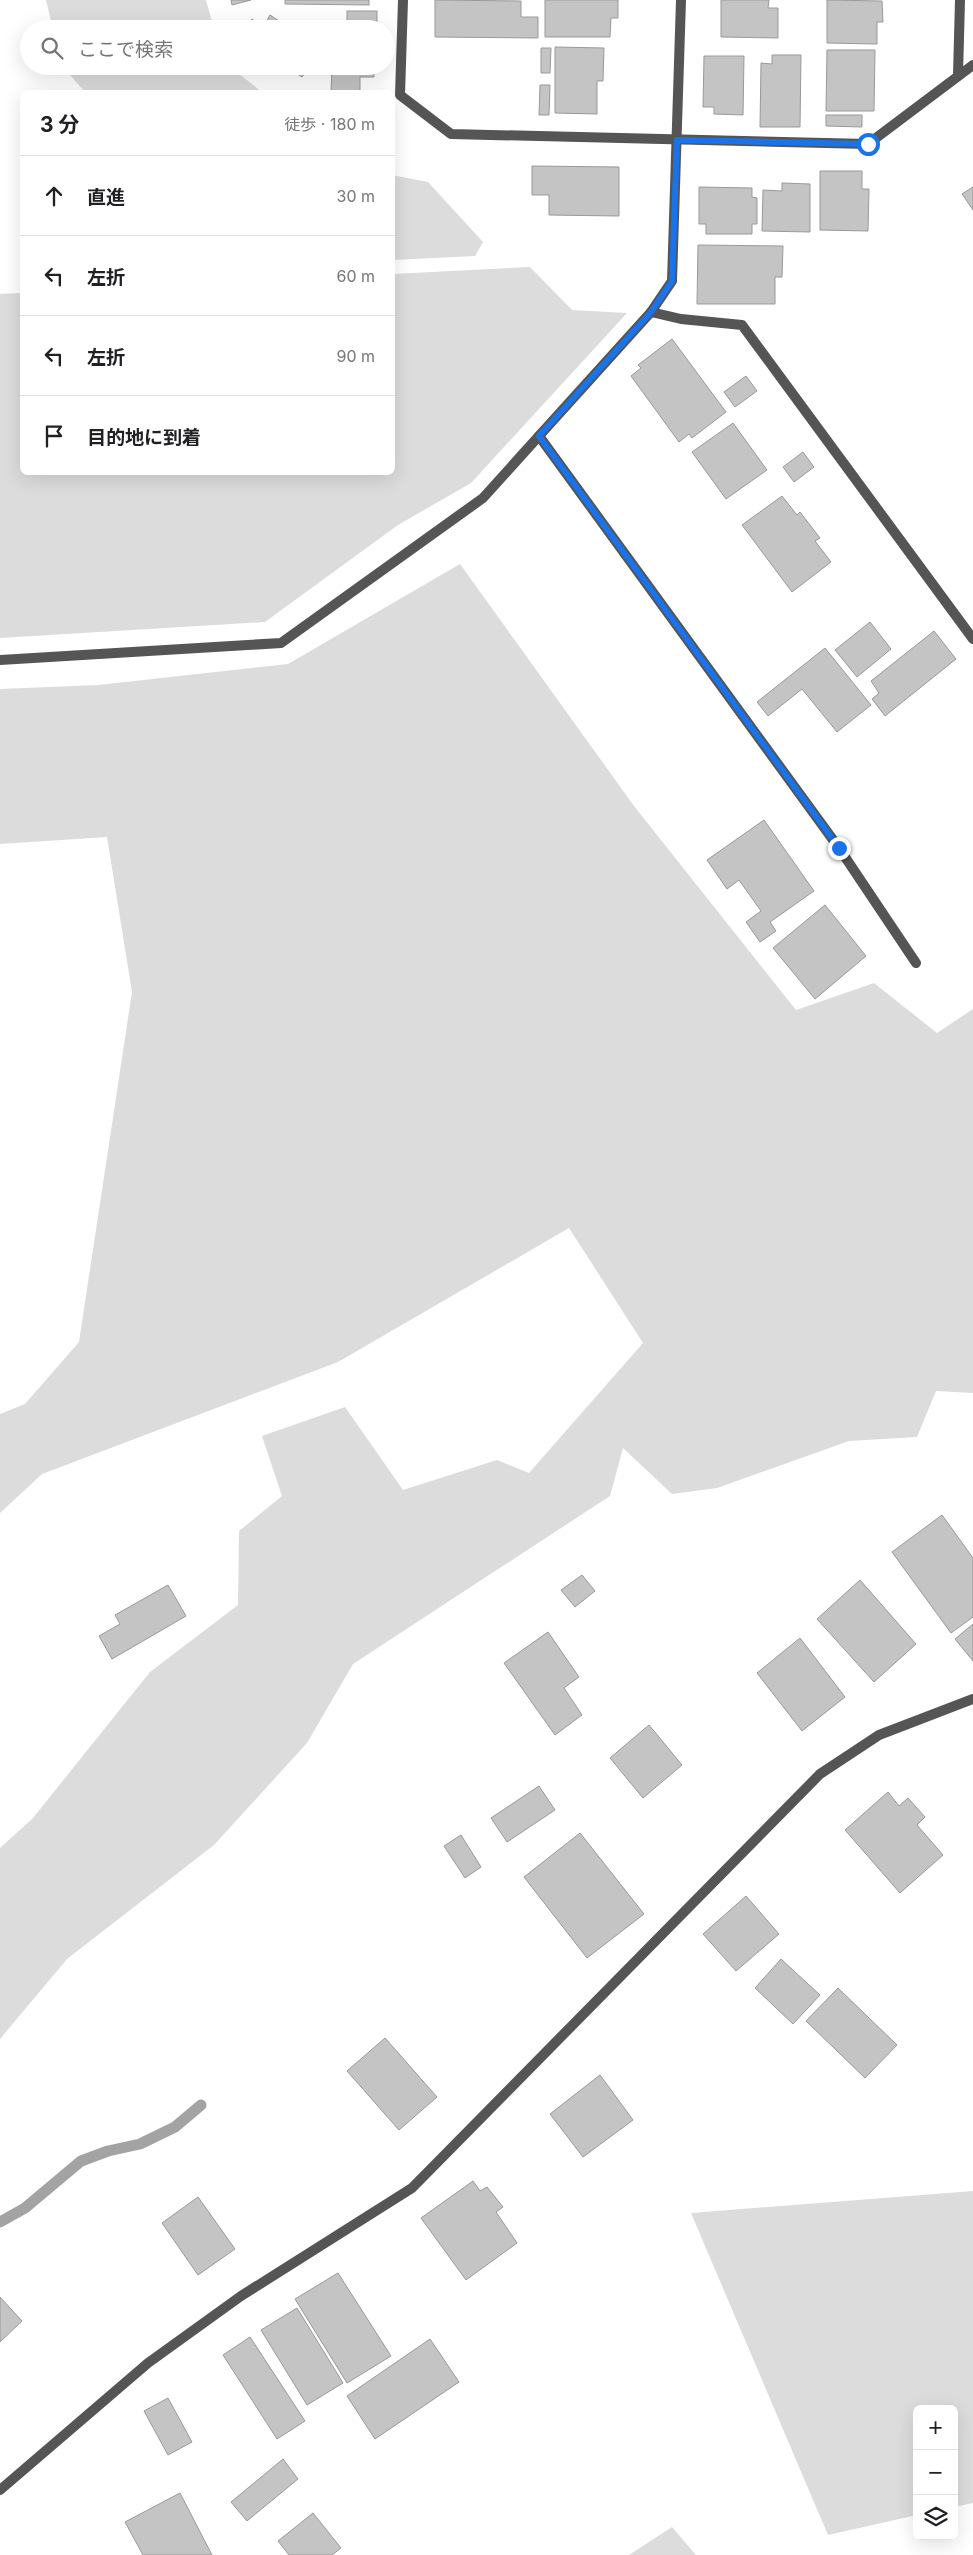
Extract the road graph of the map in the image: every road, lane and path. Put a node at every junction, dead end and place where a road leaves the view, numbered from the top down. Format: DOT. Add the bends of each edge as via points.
graph roads {
  1 [pos="403,0"];
  2 [pos="681,0"];
  3 [pos="960,0"];
  4 [pos="973,65"];
  5 [pos="958,75"];
  6 [pos="677,140"];
  7 [pos="651,312"];
  8 [pos="539,436"];
  9 [pos="973,639"];
  10 [pos="0,660"];
  11 [pos="916,963"];
  12 [pos="973,1699"];
  13 [pos="0,2490"];
  1 -- 6 [label="street" via="400,94 451,134"];
  2 -- 6 [label="street"];
  3 -- 5 [label="street"];
  4 -- 5 [label="street"];
  5 -- 6 [label="street" via="868,144"];
  6 -- 7 [label="street" via="672,281"];
  7 -- 8 [label="street"];
  7 -- 9 [label="street" via="682,319 742,325"];
  8 -- 10 [label="street" via="483,498 281,642"];
  8 -- 11 [label="street" via="839,848"];
  12 -- 13 [label="street" via="879,1735 820,1774 412,2188 241,2296 148,2364"];
}
